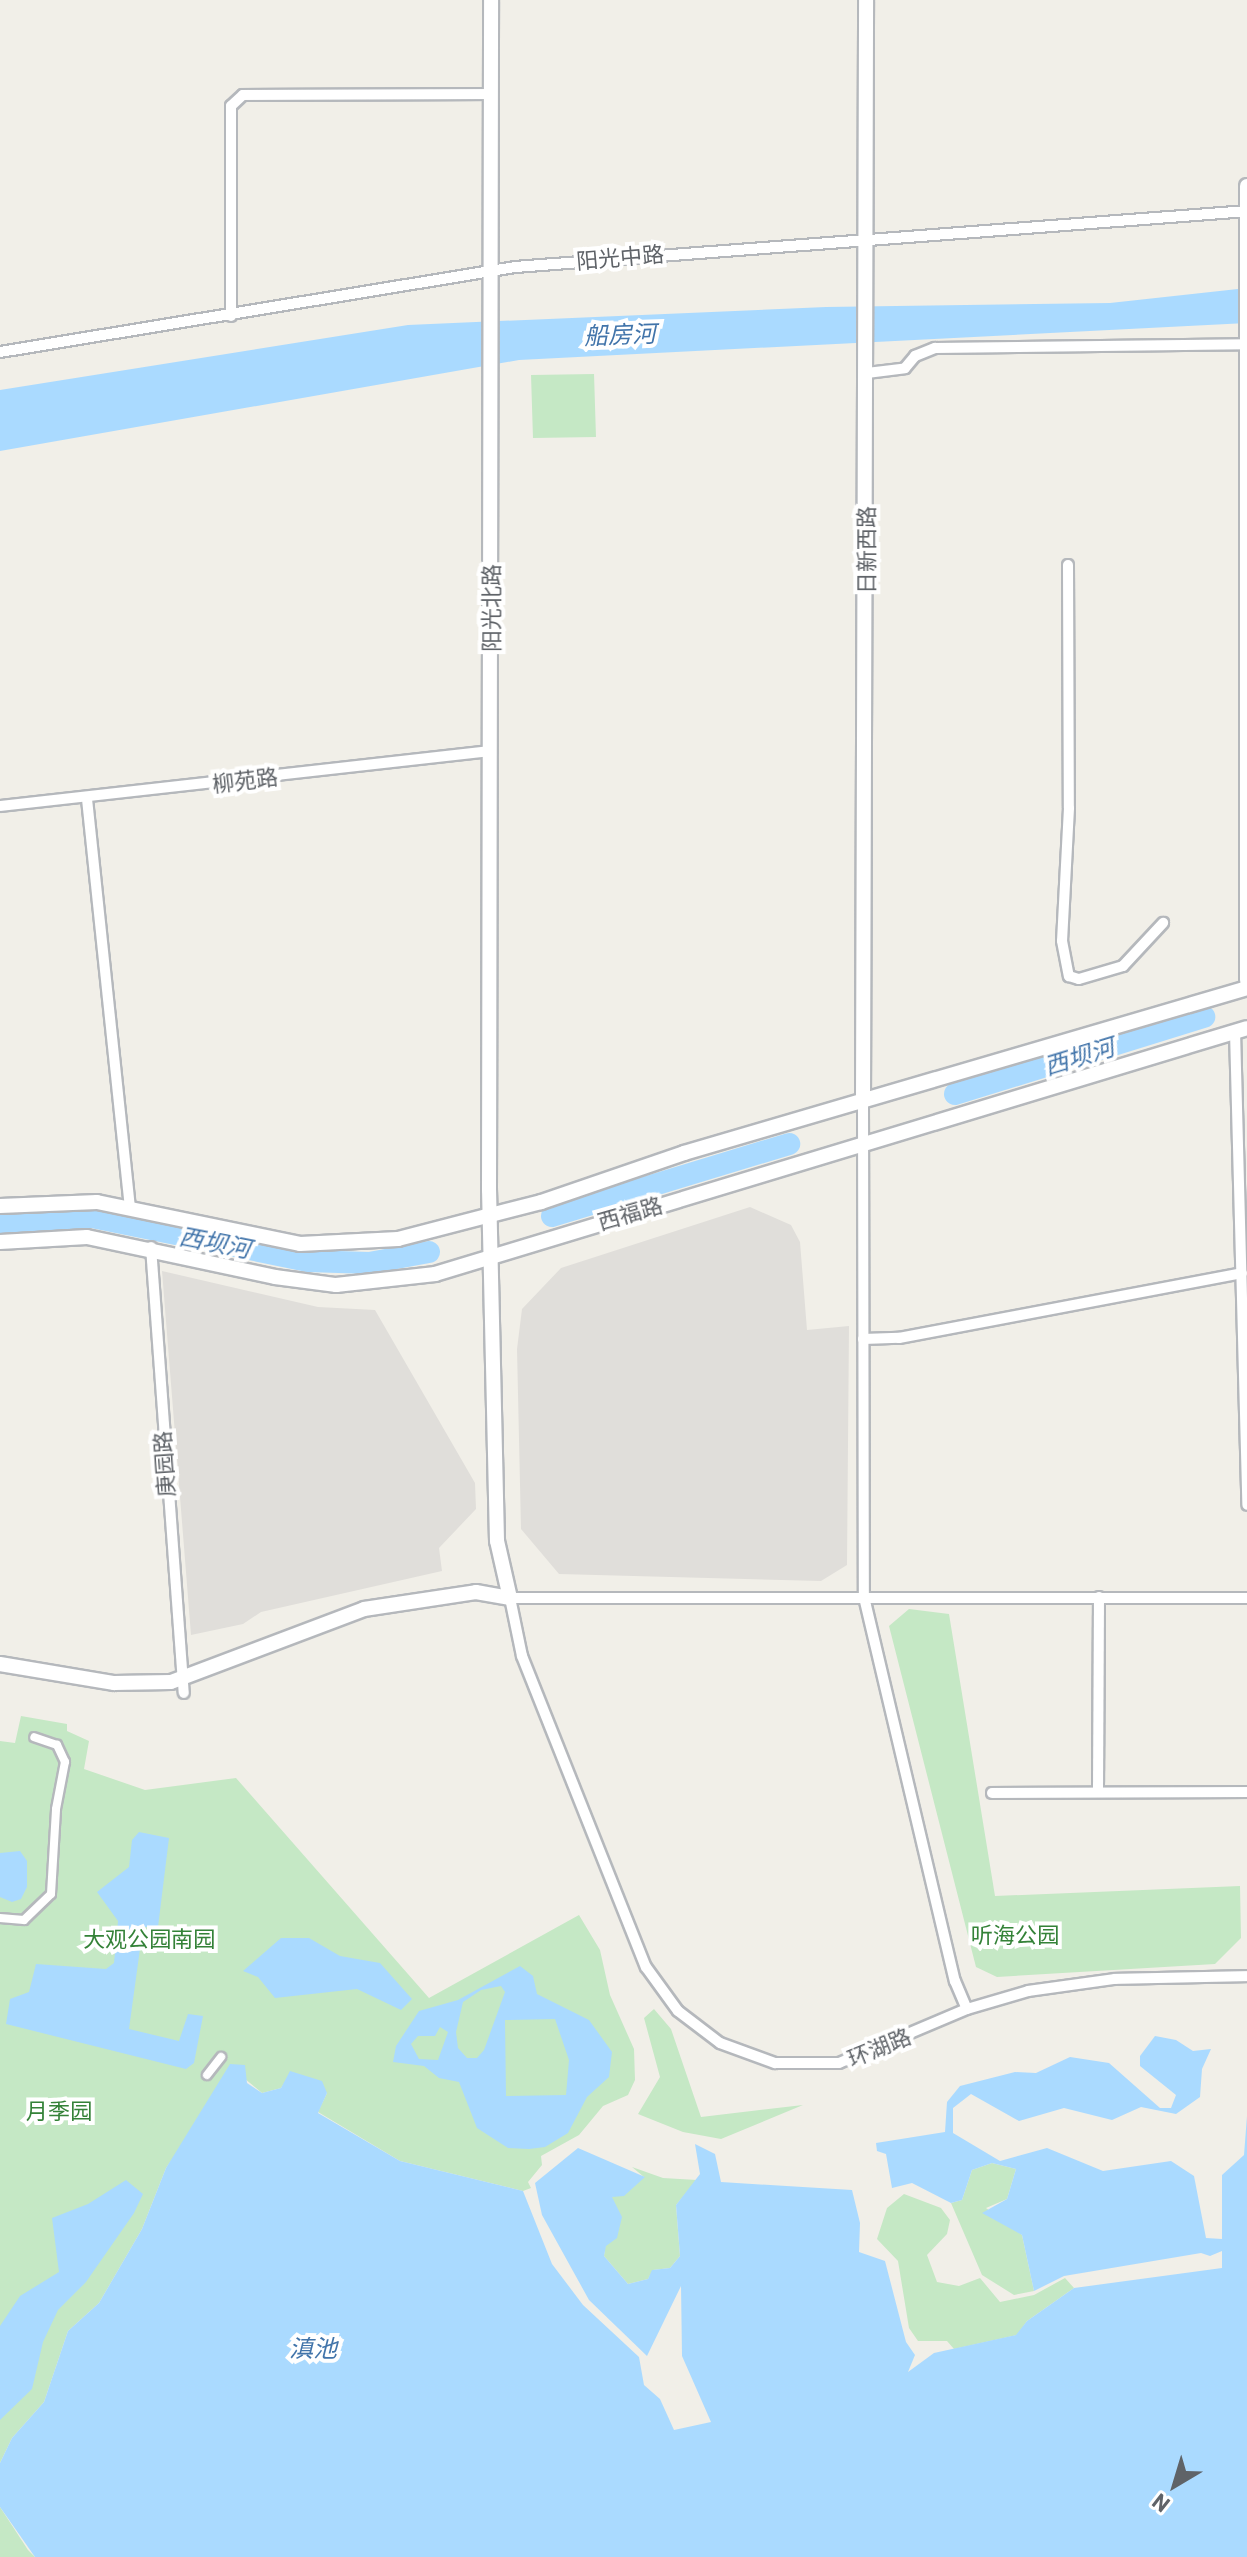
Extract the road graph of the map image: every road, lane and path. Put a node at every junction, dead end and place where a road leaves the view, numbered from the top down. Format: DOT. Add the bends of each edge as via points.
graph roads {
  1 [pos="491,0"];
  2 [pos="866,0"];
  3 [pos="491,94"];
  4 [pos="1247,186"];
  5 [pos="1247,211"];
  6 [pos="866,237"];
  7 [pos="490,270"];
  8 [pos="1246,286"];
  9 [pos="231,316"];
  10 [pos="1246,340"];
  11 [pos="0,352"];
  12 [pos="867,373"];
  13 [pos="1068,565"];
  14 [pos="490,751"];
  15 [pos="87,799"];
  16 [pos="0,806"];
  17 [pos="1163,923"];
  18 [pos="1247,980"];
  19 [pos="1247,988"];
  20 [pos="1241,1029"];
  21 [pos="863,1101"];
  22 [pos="863,1143"];
  23 [pos="0,1206"];
  24 [pos="130,1207"];
  25 [pos="491,1216"];
  26 [pos="0,1242"];
  27 [pos="151,1247"];
  28 [pos="491,1257"];
  29 [pos="1242,1273"];
  30 [pos="863,1339"];
  31 [pos="1247,1505"];
  32 [pos="864,1597"];
  33 [pos="1099,1597"];
  34 [pos="510,1598"];
  35 [pos="1247,1598"];
  36 [pos="0,1664"];
  37 [pos="182,1687"];
  38 [pos="34,1737"];
  39 [pos="1098,1789"];
  40 [pos="1247,1792"];
  41 [pos="992,1793"];
  42 [pos="0,1918"];
  43 [pos="1247,1976"];
  44 [pos="967,2009"];
  45 [pos="221,2057"];
  46 [pos="207,2075"];
  1 -- 3 [label="street, 阳光北路"];
  2 -- 6 [label="street, 日新西路"];
  3 -- 7 [label="street, 阳光北路"];
  3 -- 9 [label="street" via="243,95 231,106"];
  4 -- 5 [label="street"];
  5 -- 6 [label="street, 阳光中路"];
  5 -- 8 [label="street"];
  6 -- 7 [label="street, 阳光中路"];
  6 -- 12 [label="street, 日新西路"];
  7 -- 9 [label="street, 阳光中路"];
  7 -- 14 [label="street, 阳光北路"];
  8 -- 10 [label="street"];
  9 -- 11 [label="street, 阳光中路"];
  10 -- 12 [label="street" via="935,348 915,356 905,368"];
  10 -- 18 [label="street"];
  12 -- 21 [label="street, 日新西路"];
  13 -- 17 [label="street" via="1069,808 1062,941 1069,976 1079,979 1123,966"];
  14 -- 15 [label="street, 柳苑路"];
  14 -- 25 [label="street, 阳光北路"];
  15 -- 16 [label="street, 柳苑路"];
  15 -- 24 [label="street"];
  19 -- 21 [label="street, 西福路"];
  20 -- 22 [label="street, 西福路"];
  20 -- 29 [label="street"];
  21 -- 22 [label="street"];
  21 -- 25 [label="street, 西福路"];
  22 -- 28 [label="street, 西福路"];
  22 -- 30 [label="street"];
  23 -- 24 [label="street, 西福路" via="56,1202"];
  24 -- 25 [label="street, 西福路" via="262,1237 339,1246 398,1239"];
  25 -- 28 [label="street, 阳光北路"];
  26 -- 27 [label="street, 西福路" via="87,1237"];
  27 -- 28 [label="street, 西福路" via="275,1277 336,1285 435,1274"];
  27 -- 37 [label="street, 庚园路"];
  28 -- 34 [label="street, 阳光北路" via="497,1541"];
  29 -- 30 [label="street" via="899,1338"];
  29 -- 31 [label="street"];
  30 -- 32 [label="street"];
  32 -- 33 [label="street"];
  32 -- 34 [label="street"];
  32 -- 44 [label="street" via="955,1981"];
  33 -- 35 [label="street"];
  33 -- 39 [label="street"];
  34 -- 37 [label="street" via="476,1592 364,1609"];
  34 -- 44 [label="street, 环湖路" via="522,1656 646,1967 678,2011 720,2043 747,2055 809,2065 870,2054"];
  36 -- 37 [label="street" via="114,1683"];
  38 -- 42 [label="street" via="57,1745 65,1762 51,1894 24,1920"];
  39 -- 40 [label="street"];
  39 -- 41 [label="street"];
  43 -- 44 [label="street, 环湖路" via="1074,1983"];
  45 -- 46 [label="street"];
}
